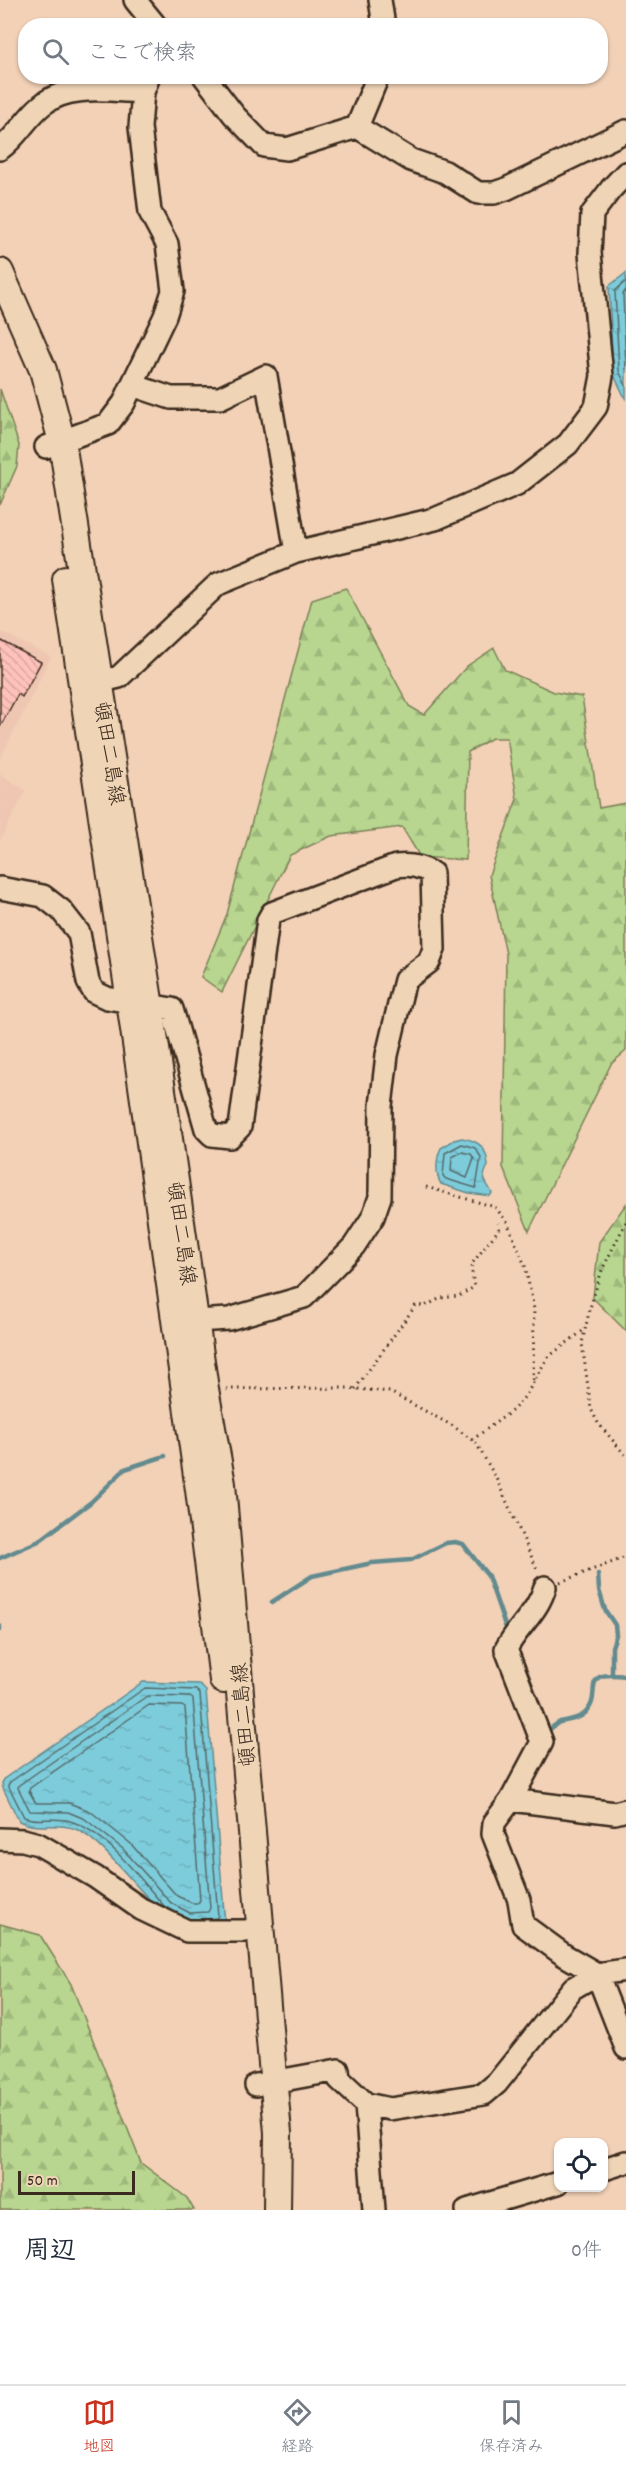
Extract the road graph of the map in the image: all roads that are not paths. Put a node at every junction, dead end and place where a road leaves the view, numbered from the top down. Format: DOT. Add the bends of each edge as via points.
graph roads {
  1 [pos="135,0"];
  2 [pos="381,0"];
  3 [pos="150,18"];
  4 [pos="383,18"];
  5 [pos="146,84"];
  6 [pos="210,84"];
  7 [pos="375,84"];
  8 [pos="357,127"];
  9 [pos="626,131"];
  10 [pos="0,149"];
  11 [pos="626,173"];
  12 [pos="0,272"];
  13 [pos="0,312"];
  14 [pos="132,385"];
  15 [pos="54,444"];
  16 [pos="296,552"];
  17 [pos="91,684"];
  18 [pos="0,888"];
  19 [pos="140,1004"];
  20 [pos="195,1321"];
  21 [pos="545,1587"];
  22 [pos="511,1800"];
  23 [pos="626,1810"];
  24 [pos="0,1839"];
  25 [pos="253,1930"];
  26 [pos="626,1970"];
  27 [pos="597,1974"];
  28 [pos="626,2048"];
  29 [pos="265,2084"];
  30 [pos="366,2104"];
  31 [pos="626,2162"];
  32 [pos="608,2167"];
  33 [pos="554,2184"];
  34 [pos="260,2210"];
  35 [pos="277,2210"];
  36 [pos="374,2210"];
  37 [pos="467,2210"];
  1 -- 3 [label="street"];
  2 -- 4 [label="street"];
  5 -- 10 [label="street" via="64,94 43,104 11,142"];
  5 -- 14 [label="street" via="140,127 150,212 167,243 173,291"];
  6 -- 8 [label="street" via="264,146 287,149"];
  7 -- 8 [label="street"];
  8 -- 9 [label="street" via="411,160 445,172 478,193 506,189"];
  11 -- 16 [label="street" via="592,214 590,253 602,376 596,407 568,444 518,484 435,519"];
  12 -- 15 [label="main road, 頓田二島線" via="43,370"];
  13 -- 15 [label="main road, 頓田二島線"];
  14 -- 15 [label="street" via="108,424"];
  14 -- 16 [label="street" via="171,398 220,398 266,376"];
  15 -- 17 [label="main road, 頓田二島線"];
  16 -- 17 [label="street" via="218,584 119,677"];
  17 -- 19 [label="main road, 頓田二島線"];
  18 -- 19 [label="street" via="43,896 61,910 79,933 88,982 94,992"];
  19 -- 20 [label="main road, 頓田二島線"];
  19 -- 20 [label="street" via="172,1009 206,1129 212,1136 230,1137 240,1127 272,913 396,866 423,867 432,873 434,949 429,962 405,980 387,1055 381,1106 380,1197 373,1217 354,1246 304,1297 229,1319"];
  19 -- 25 [label="main road, 頓田二島線"];
  20 -- 25 [label="main road, 頓田二島線" via="222,1484"];
  21 -- 22 [label="street" via="541,1602 506,1649 542,1742"];
  22 -- 23 [label="street" via="615,1813"];
  22 -- 27 [label="street" via="494,1823 493,1834 519,1900 523,1925"];
  24 -- 25 [label="street" via="38,1844 141,1909 187,1931"];
  25 -- 29 [label="main road, 頓田二島線"];
  26 -- 27 [label="street"];
  27 -- 28 [label="street"];
  27 -- 30 [label="street" via="573,1989 484,2094 390,2109"];
  29 -- 30 [label="street" via="338,2070 339,2079"];
  29 -- 34 [label="main road, 頓田二島線"];
  29 -- 35 [label="main road, 頓田二島線" via="278,2133"];
  30 -- 36 [label="street"];
  31 -- 32 [label="street"];
  33 -- 37 [label="street"];
}
